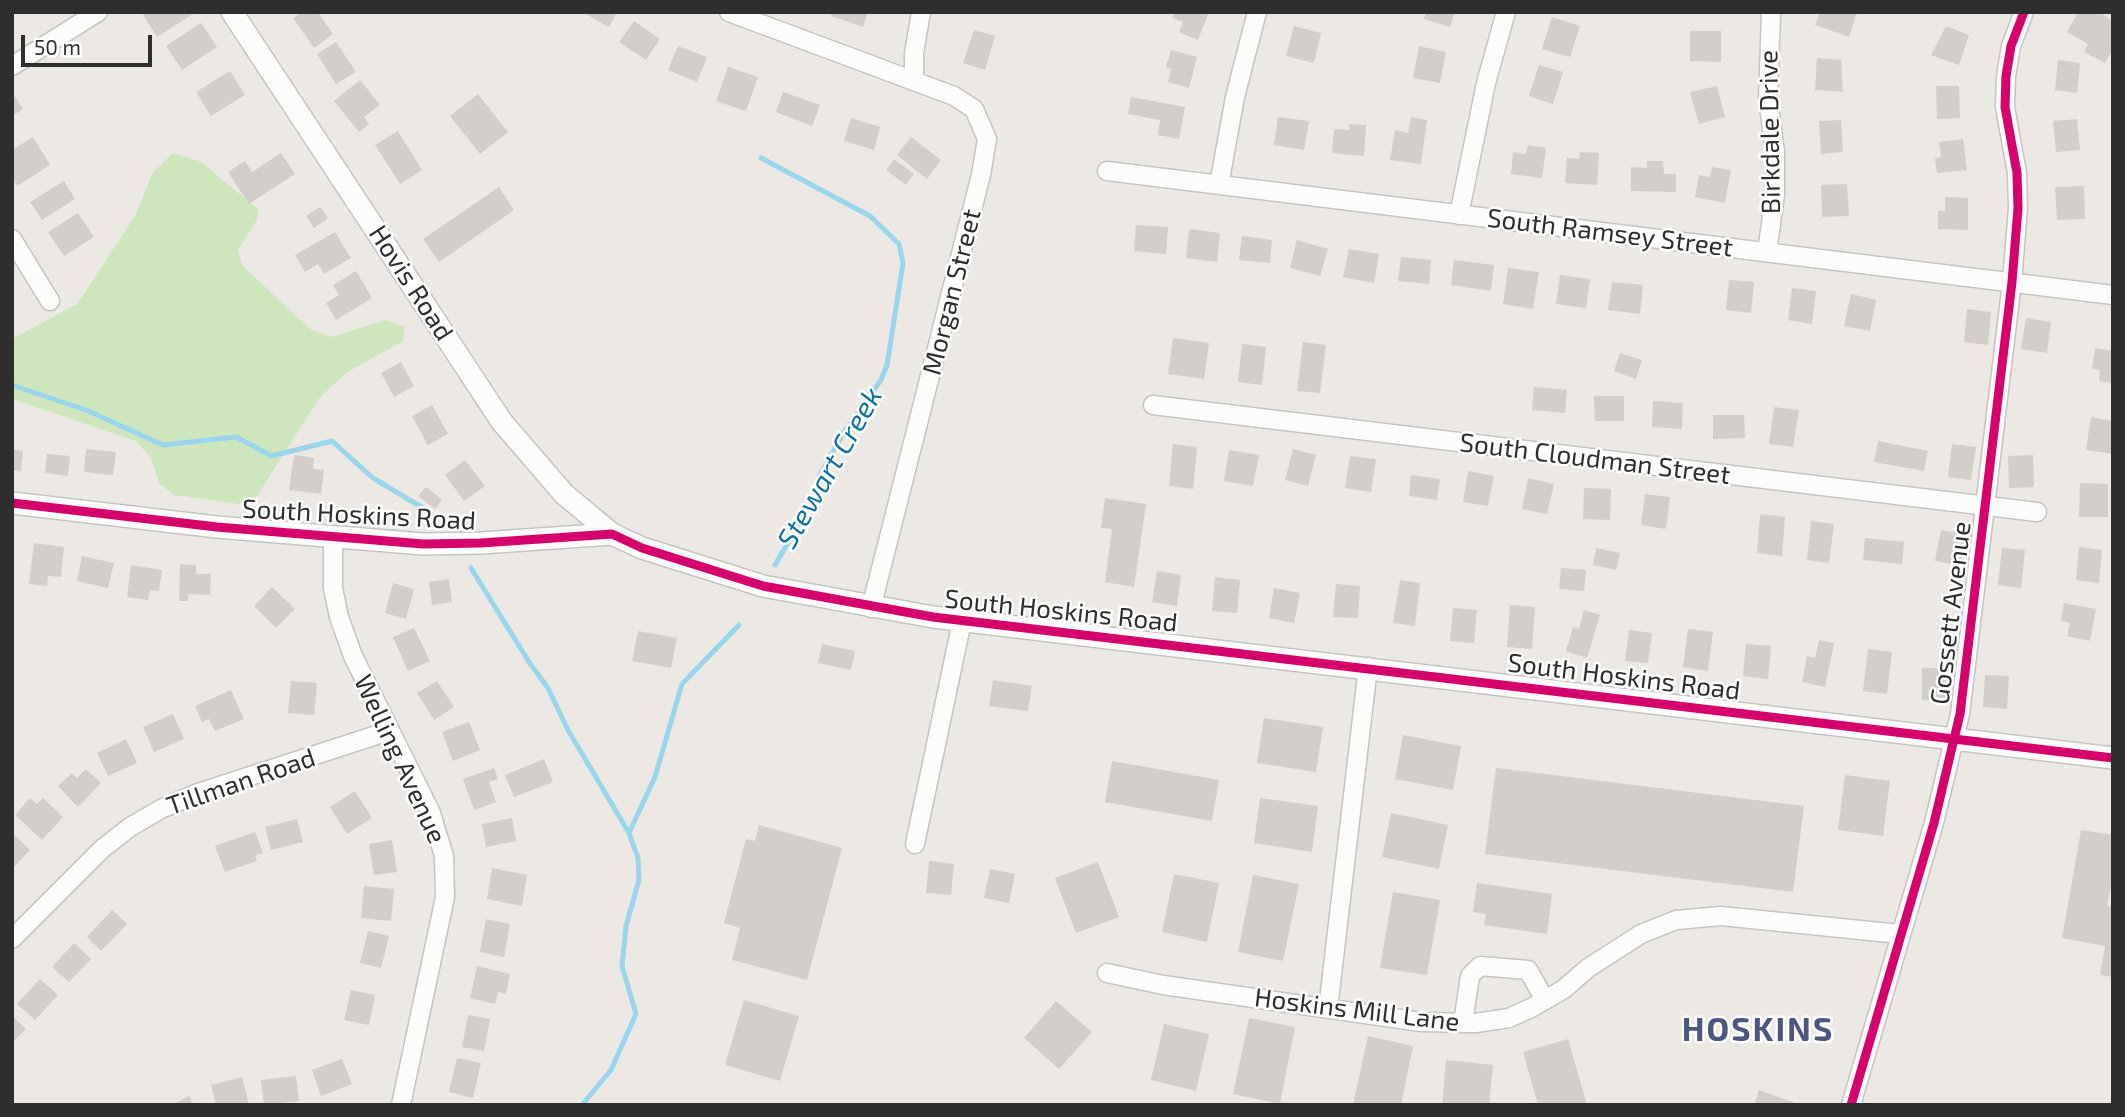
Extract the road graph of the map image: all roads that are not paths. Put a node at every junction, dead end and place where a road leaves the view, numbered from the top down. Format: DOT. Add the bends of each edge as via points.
graph roads {
  1 [pos="98,12"];
  2 [pos="232,12"];
  3 [pos="729,12"];
  4 [pos="921,12"];
  5 [pos="1258,12"];
  6 [pos="1506,12"];
  7 [pos="1771,12"];
  8 [pos="2024,12"];
  9 [pos="12,66"];
  10 [pos="914,81"];
  11 [pos="1107,172"];
  12 [pos="1219,185"];
  13 [pos="1460,215"];
  14 [pos="12,239"];
  15 [pos="1768,251"];
  16 [pos="2012,282"];
  17 [pos="2113,295"];
  18 [pos="50,301"];
  19 [pos="1153,405"];
  20 [pos="12,503"];
  21 [pos="1985,506"];
  22 [pos="2037,512"];
  23 [pos="612,534"];
  24 [pos="332,538"];
  25 [pos="870,608"];
  26 [pos="962,621"];
  27 [pos="1368,667"];
  28 [pos="389,731"];
  29 [pos="1955,738"];
  30 [pos="2113,758"];
  31 [pos="915,844"];
  32 [pos="1900,934"];
  33 [pos="12,939"];
  34 [pos="1107,973"];
  35 [pos="1545,1000"];
  36 [pos="1328,1009"];
  37 [pos="1463,1023"];
  38 [pos="401,1105"];
  39 [pos="1851,1105"];
  1 -- 9 [label="street"];
  2 -- 23 [label="street, Hovis Road" via="502,422 564,494"];
  3 -- 10 [label="street, Morgan Street"];
  4 -- 10 [label="street"];
  5 -- 12 [label="street" via="1235,97"];
  6 -- 13 [label="street" via="1486,83"];
  7 -- 15 [label="street, Birkdale Drive" via="1768,99 1775,195"];
  8 -- 16 [label="street, Gossett Avenue" via="2006,76 2005,107 2017,173"];
  10 -- 25 [label="street, Morgan Street" via="968,104 983,123 987,147"];
  11 -- 12 [label="street, South Ramsey Street"];
  12 -- 13 [label="street, South Ramsey Street"];
  13 -- 15 [label="street, South Ramsey Street"];
  14 -- 18 [label="street"];
  15 -- 16 [label="street, South Ramsey Street"];
  16 -- 17 [label="street, South Ramsey Street"];
  16 -- 21 [label="street, Gossett Avenue"];
  19 -- 21 [label="street, South Cloudman Street"];
  20 -- 24 [label="street, South Hoskins Road"];
  21 -- 22 [label="street, South Cloudman Street"];
  21 -- 29 [label="street, Gossett Avenue"];
  23 -- 24 [label="street, South Hoskins Road" via="469,543"];
  23 -- 25 [label="street, South Hoskins Road" via="763,586"];
  24 -- 28 [label="street, Welling Avenue" via="339,617"];
  25 -- 26 [label="street, South Hoskins Road"];
  26 -- 27 [label="street, South Hoskins Road"];
  26 -- 31 [label="street"];
  27 -- 29 [label="street, South Hoskins Road"];
  27 -- 36 [label="street"];
  28 -- 33 [label="street, Tillman Road" via="161,809 102,849"];
  28 -- 38 [label="street, Welling Avenue" via="431,813 446,870 445,897"];
  29 -- 30 [label="street, South Hoskins Road"];
  29 -- 32 [label="street, Gossett Avenue"];
  32 -- 35 [label="street, Hoskins Mill Lane" via="1744,917 1676,920 1641,934"];
  32 -- 39 [label="street, Gossett Avenue"];
  34 -- 36 [label="street, Hoskins Mill Lane"];
  35 -- 37 [label="street, Hoskins Mill Lane" via="1510,1018"];
  35 -- 37 [label="street" via="1528,970 1480,966 1470,976"];
  36 -- 37 [label="street, Hoskins Mill Lane"];
}
